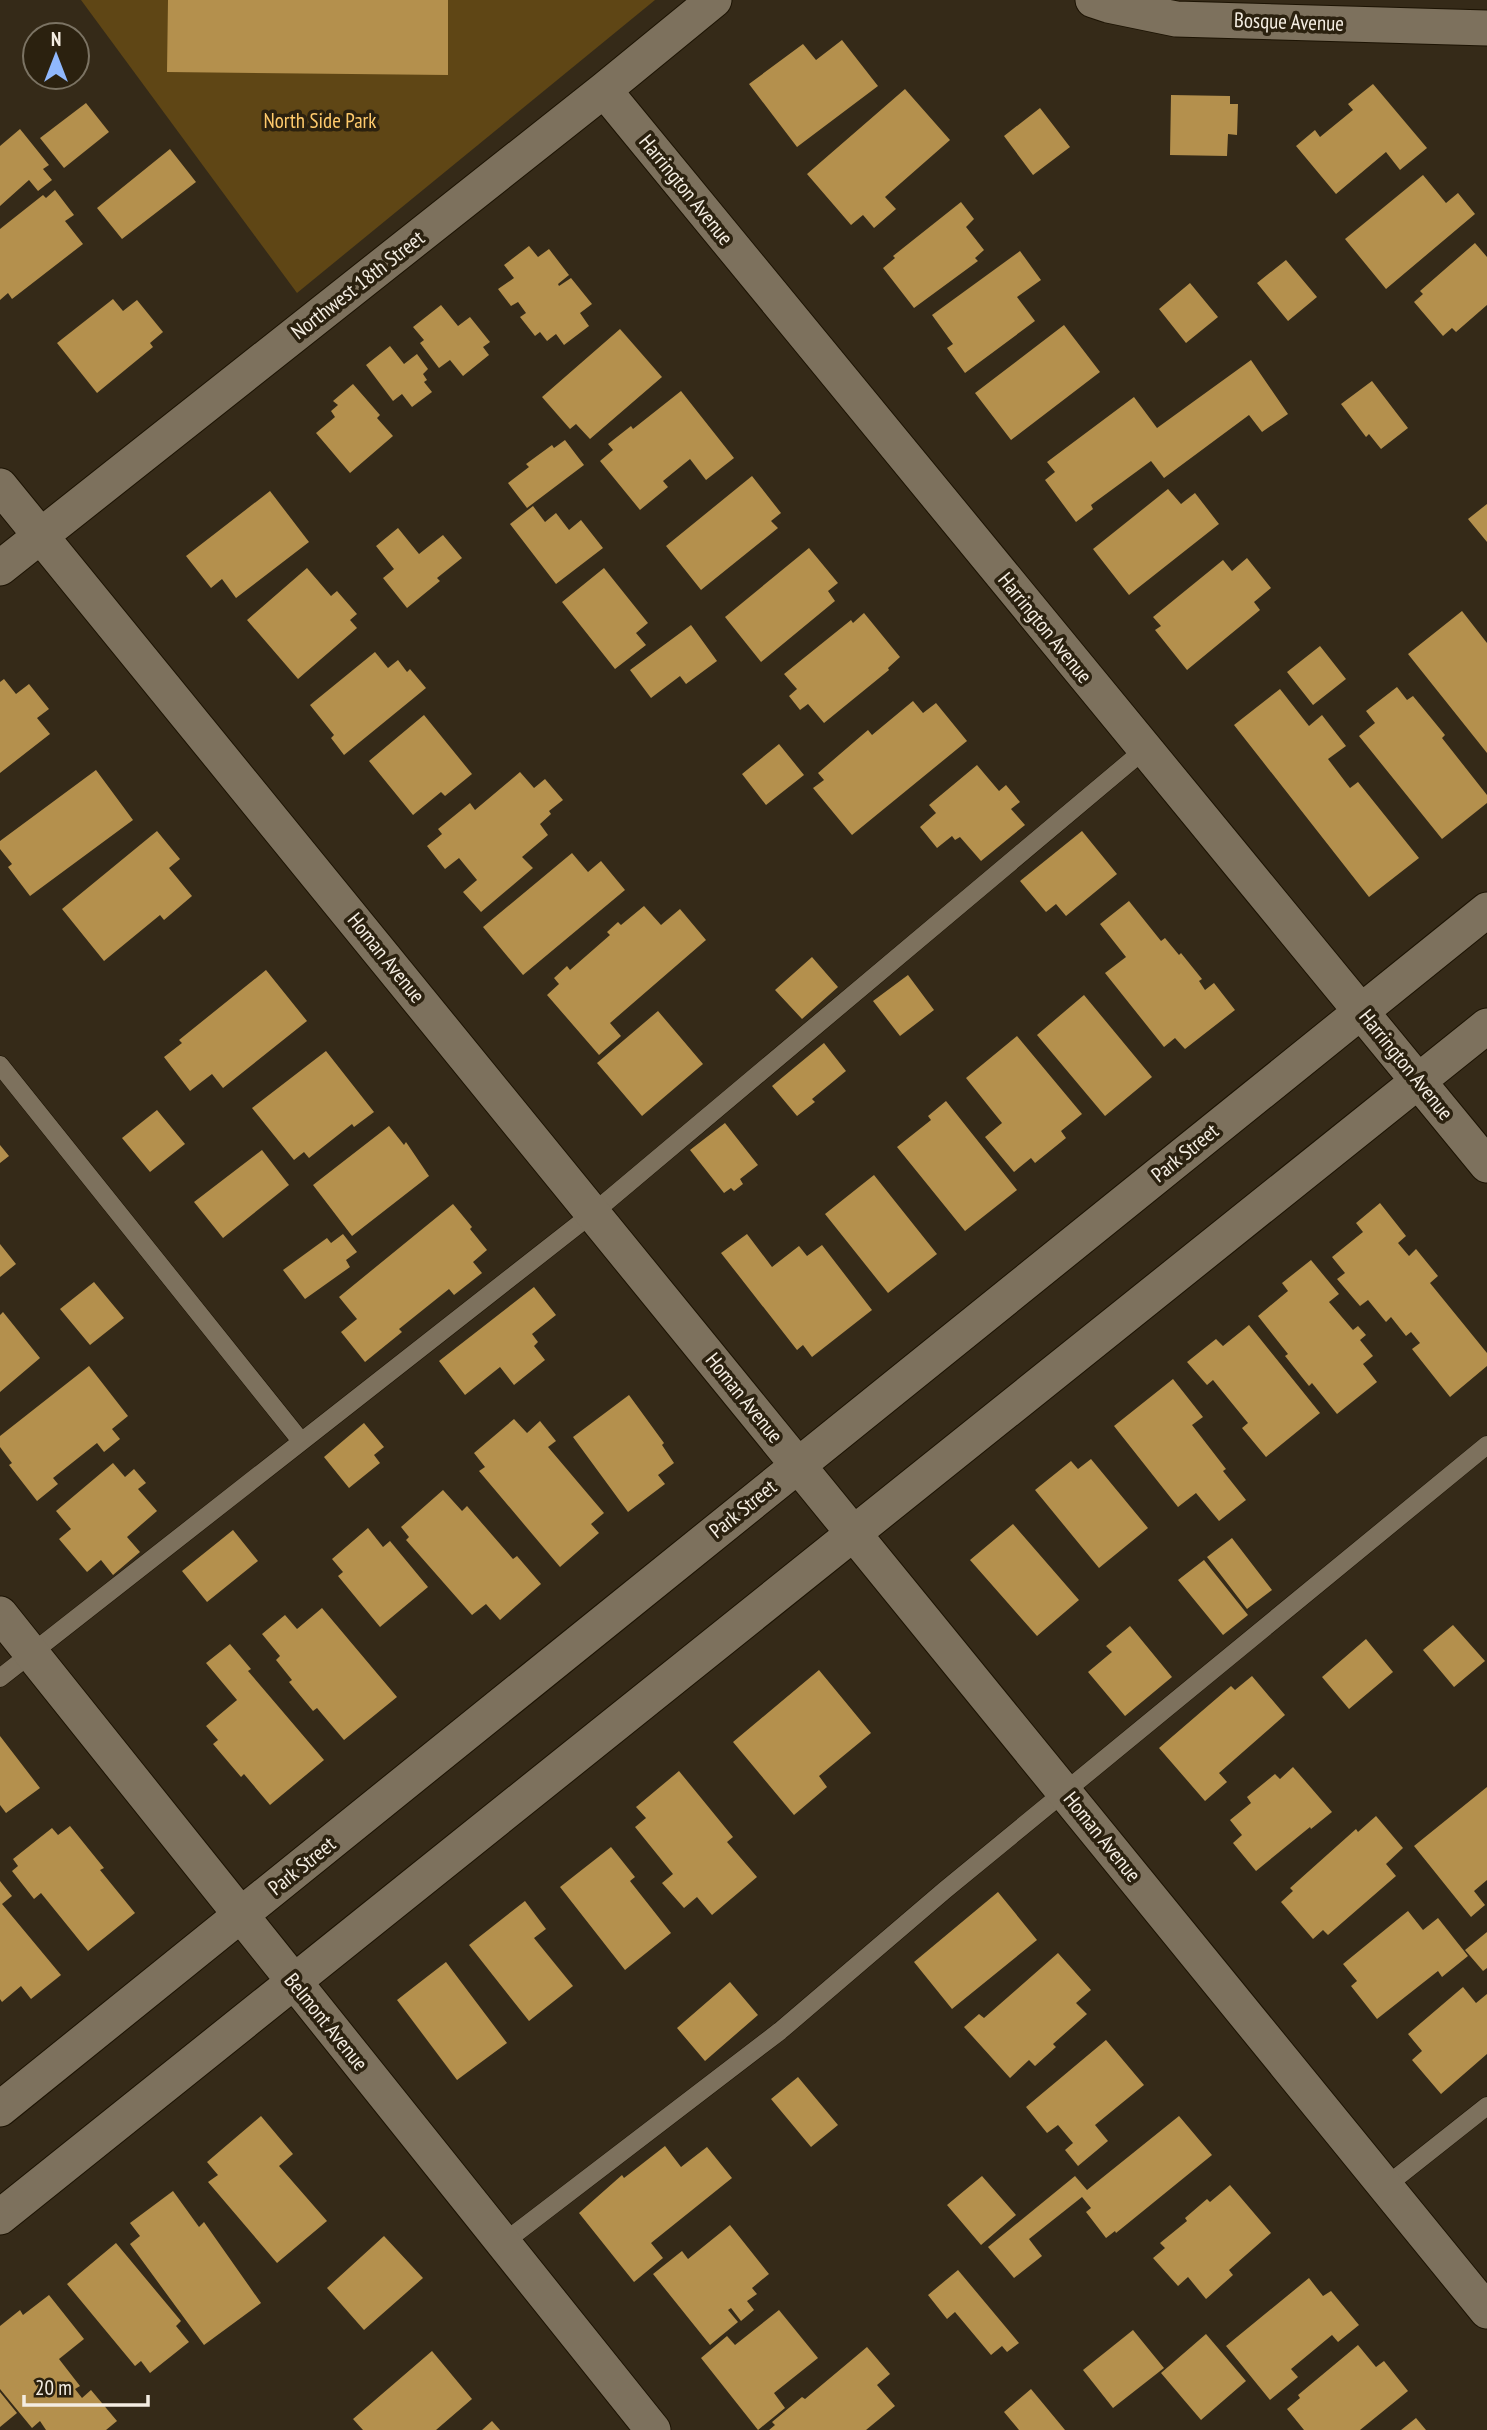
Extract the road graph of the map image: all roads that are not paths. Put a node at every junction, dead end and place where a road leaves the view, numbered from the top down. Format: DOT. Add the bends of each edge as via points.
graph roads {
  1 [pos="708,2"];
  2 [pos="1103,2"];
  3 [pos="1487,28"];
  4 [pos="604,90"];
  5 [pos="0,486"];
  6 [pos="40,535"];
  7 [pos="0,568"];
  8 [pos="1144,750"];
  9 [pos="1487,910"];
  10 [pos="1362,1011"];
  11 [pos="1487,1026"];
  12 [pos="0,1065"];
  13 [pos="1419,1081"];
  14 [pos="1487,1165"];
  15 [pos="593,1213"];
  16 [pos="301,1441"];
  17 [pos="1487,1445"];
  18 [pos="798,1465"];
  19 [pos="854,1533"];
  20 [pos="0,1614"];
  21 [pos="31,1652"];
  22 [pos="0,1678"];
  23 [pos="1065,1791"];
  24 [pos="240,1916"];
  25 [pos="293,1982"];
  26 [pos="1487,2106"];
  27 [pos="0,2109"];
  28 [pos="1385,2186"];
  29 [pos="0,2217"];
  30 [pos="503,2242"];
  31 [pos="1487,2311"];
  32 [pos="653,2430"];
  1 -- 4 [label="street, Northwest 18th Street"];
  2 -- 3 [label="street, Bosque Avenue" via="1176,19"];
  4 -- 6 [label="street, Northwest 18th Street"];
  4 -- 8 [label="street, Harrington Avenue"];
  5 -- 6 [label="street, Homan Avenue"];
  6 -- 7 [label="street, Northwest 18th Street"];
  6 -- 15 [label="street, Homan Avenue"];
  8 -- 10 [label="street, Harrington Avenue"];
  8 -- 15 [label="lane"];
  9 -- 10 [label="street, Park Street"];
  10 -- 13 [label="street, Harrington Avenue"];
  10 -- 18 [label="street, Park Street"];
  11 -- 13 [label="street"];
  12 -- 16 [label="lane"];
  13 -- 14 [label="street, Harrington Avenue"];
  13 -- 19 [label="street"];
  15 -- 16 [label="lane"];
  15 -- 18 [label="street, Homan Avenue"];
  16 -- 21 [label="lane"];
  17 -- 23 [label="lane"];
  18 -- 19 [label="street, Homan Avenue"];
  18 -- 24 [label="street, Park Street"];
  19 -- 23 [label="street, Homan Avenue"];
  19 -- 25 [label="street"];
  20 -- 21 [label="street, Belmont Avenue"];
  21 -- 22 [label="lane"];
  21 -- 24 [label="street, Belmont Avenue"];
  23 -- 28 [label="street, Homan Avenue"];
  23 -- 30 [label="lane" via="780,2031"];
  24 -- 25 [label="street, Belmont Avenue"];
  24 -- 27 [label="street, Park Street"];
  25 -- 29 [label="street"];
  25 -- 30 [label="street, Belmont Avenue"];
  26 -- 28 [label="lane"];
  28 -- 31 [label="street, Homan Avenue"];
  30 -- 32 [label="street, Belmont Avenue"];
}
